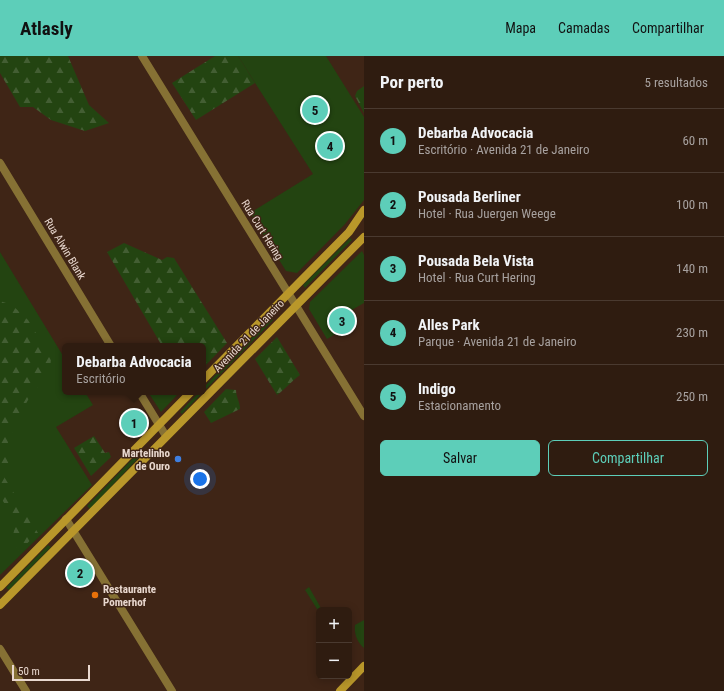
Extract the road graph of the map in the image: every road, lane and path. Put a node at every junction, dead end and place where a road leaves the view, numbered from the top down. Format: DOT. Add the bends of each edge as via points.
graph roads {
  1 [pos="142,56"];
  2 [pos="0,162"];
  3 [pos="364,210"];
  4 [pos="364,237"];
  5 [pos="288,293"];
  6 [pos="295,304"];
  7 [pos="110,343"];
  8 [pos="206,377"];
  9 [pos="142,395"];
  10 [pos="188,395"];
  11 [pos="364,416"];
  12 [pos="159,424"];
  13 [pos="166,436"];
  14 [pos="66,519"];
  15 [pos="73,530"];
  16 [pos="0,587"];
  17 [pos="0,605"];
  18 [pos="0,649"];
  19 [pos="364,666"];
  20 [pos="26,691"];
  21 [pos="172,691"];
  22 [pos="340,691"];
  1 -- 5 [label="street, Rua Curt Hering"];
  2 -- 7 [label="street, Rua Alwin Blank"];
  3 -- 5 [label="main road, Avenida 21 de Janeiro" via="349,232"];
  4 -- 6 [label="main road, Avenida 21 de Janeiro"];
  5 -- 6 [label="street, Rua Curt Hering"];
  5 -- 8 [label="main road, Avenida 21 de Janeiro"];
  6 -- 11 [label="street, Rua Curt Hering"];
  6 -- 13 [label="main road, Avenida 21 de Janeiro"];
  9 -- 12 [label="street"];
  10 -- 12 [label="main road"];
  12 -- 13 [label="street"];
  12 -- 14 [label="main road"];
  13 -- 15 [label="main road, Avenida 21 de Janeiro"];
  14 -- 15 [label="street"];
  14 -- 16 [label="main road"];
  15 -- 17 [label="main road, Avenida 21 de Janeiro"];
  15 -- 21 [label="street"];
  18 -- 20 [label="street"];
  19 -- 22 [label="main road"];
}
